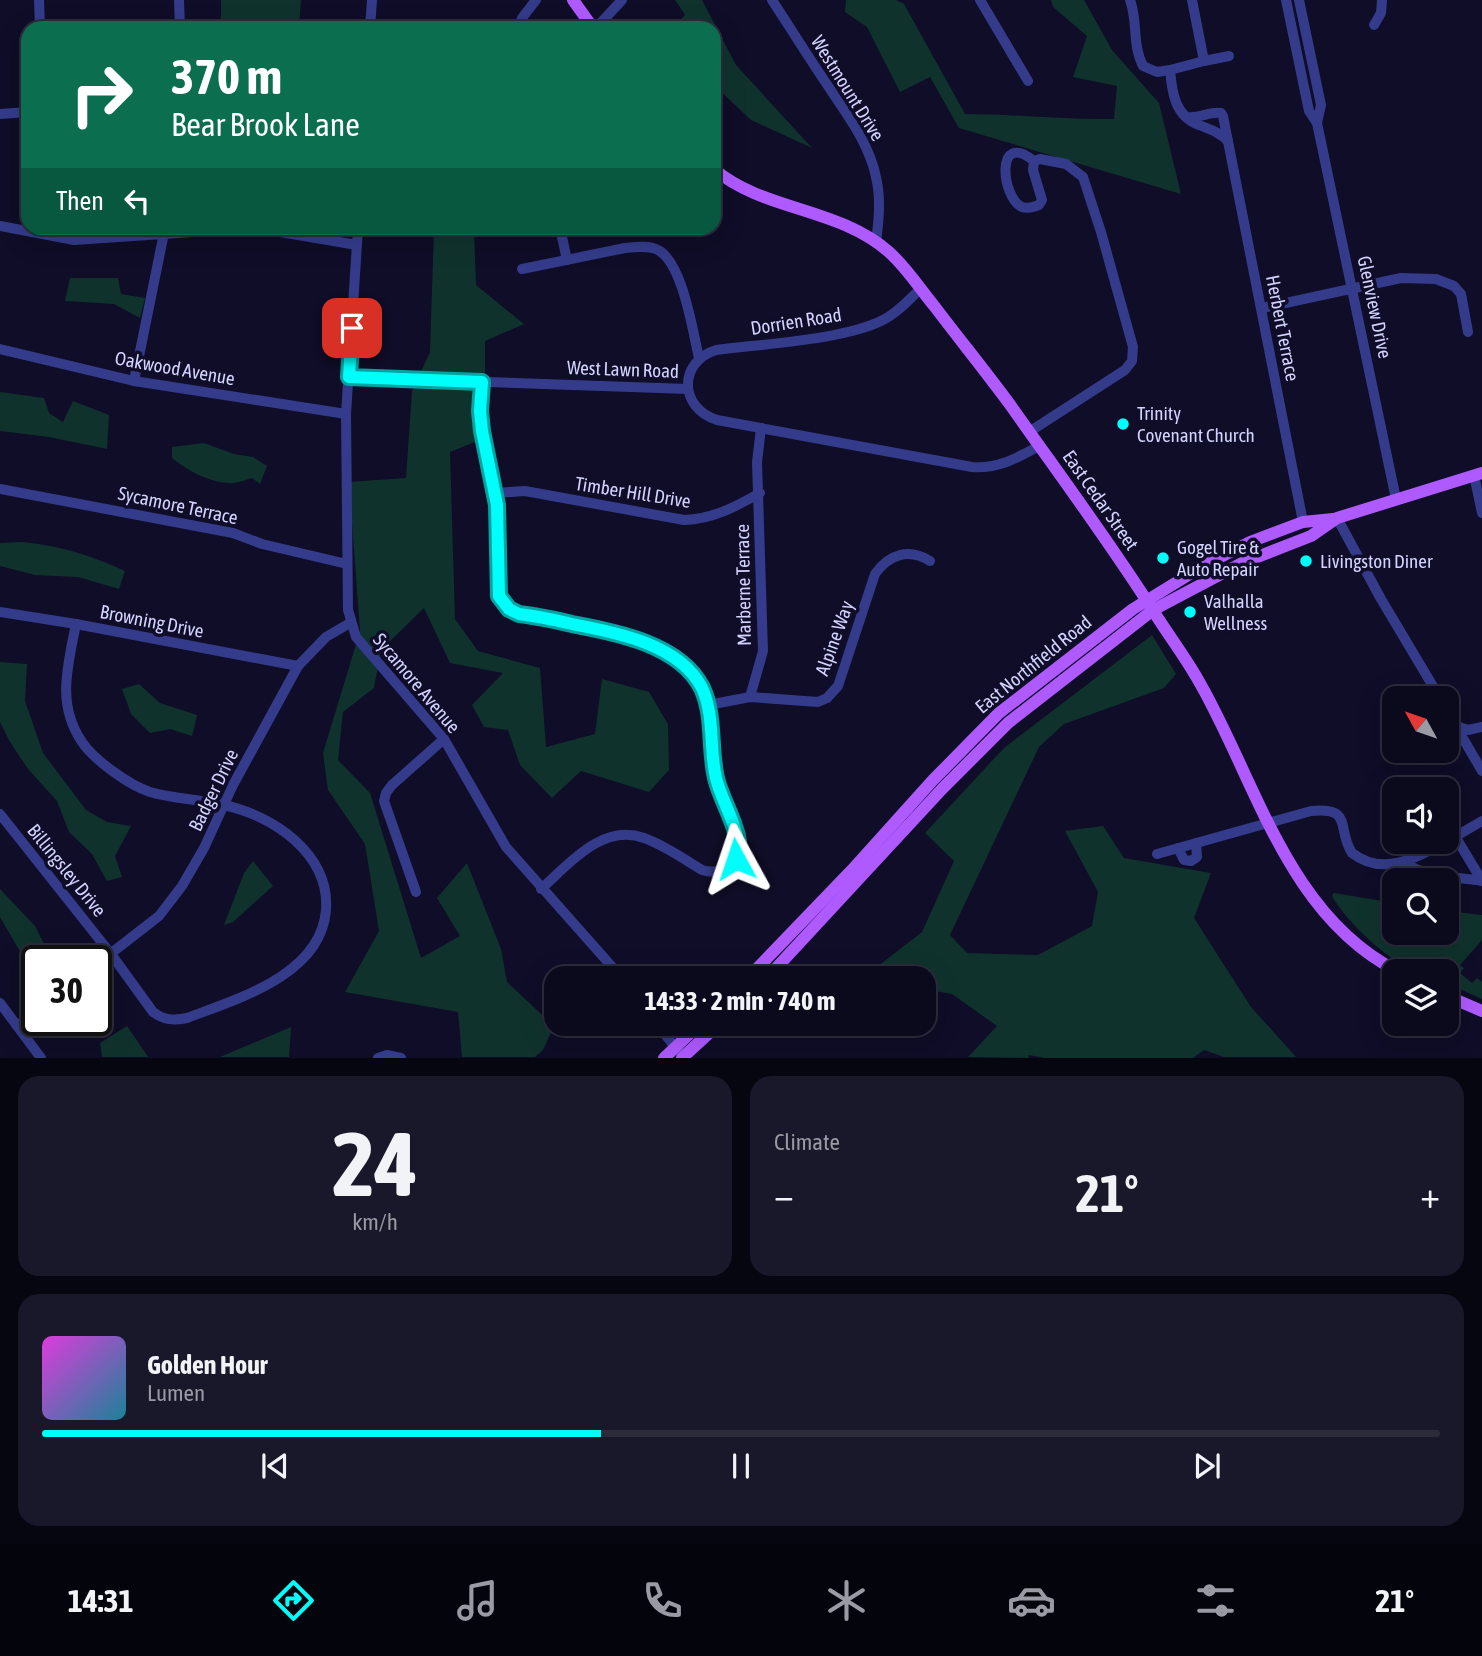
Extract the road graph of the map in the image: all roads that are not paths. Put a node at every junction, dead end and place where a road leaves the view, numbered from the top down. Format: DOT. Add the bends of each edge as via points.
graph roads {
  1 [pos="39,0"];
  2 [pos="179,0"];
  3 [pos="372,0"];
  4 [pos="536,0"];
  5 [pos="573,0"];
  6 [pos="622,0"];
  7 [pos="772,0"];
  8 [pos="980,0"];
  9 [pos="1130,0"];
  10 [pos="1192,0"];
  11 [pos="1286,0"];
  12 [pos="1299,0"];
  13 [pos="1382,0"];
  14 [pos="40,21"];
  15 [pos="180,21"];
  16 [pos="370,21"];
  17 [pos="520,21"];
  18 [pos="589,21"];
  19 [pos="601,21"];
  20 [pos="1374,25"];
  21 [pos="1229,56"];
  22 [pos="1204,61"];
  23 [pos="1171,70"];
  24 [pos="1028,81"];
  25 [pos="21,112"];
  26 [pos="0,114"];
  27 [pos="1186,117"];
  28 [pos="1317,123"];
  29 [pos="1228,142"];
  30 [pos="1034,161"];
  31 [pos="721,174"];
  32 [pos="0,226"];
  33 [pos="21,230"];
  34 [pos="48,235"];
  35 [pos="124,235"];
  36 [pos="163,235"];
  37 [pos="298,235"];
  38 [pos="358,235"];
  39 [pos="562,235"];
  40 [pos="876,242"];
  41 [pos="357,245"];
  42 [pos="567,260"];
  43 [pos="522,269"];
  44 [pos="920,289"];
  45 [pos="1353,289"];
  46 [pos="1262,308"];
  47 [pos="1468,332"];
  48 [pos="0,349"];
  49 [pos="699,358"];
  50 [pos="349,377"];
  51 [pos="134,381"];
  52 [pos="482,382"];
  53 [pos="688,389"];
  54 [pos="346,414"];
  55 [pos="761,428"];
  56 [pos="1029,432"];
  57 [pos="1039,446"];
  58 [pos="1478,474"];
  59 [pos="0,489"];
  60 [pos="495,493"];
  61 [pos="760,494"];
  62 [pos="1396,499"];
  63 [pos="1482,513"];
  64 [pos="1337,518"];
  65 [pos="1303,522"];
  66 [pos="1262,554"];
  67 [pos="930,561"];
  68 [pos="347,564"];
  69 [pos="1150,605"];
  70 [pos="0,612"];
  71 [pos="351,623"];
  72 [pos="76,624"];
  73 [pos="298,666"];
  74 [pos="1433,686"];
  75 [pos="750,697"];
  76 [pos="708,705"];
  77 [pos="1460,727"];
  78 [pos="1482,727"];
  79 [pos="1460,733"];
  80 [pos="444,739"];
  81 [pos="1482,771"];
  82 [pos="224,805"];
  83 [pos="0,814"];
  84 [pos="1482,821"];
  85 [pos="1269,824"];
  86 [pos="1459,834"];
  87 [pos="1196,843"];
  88 [pos="1178,848"];
  89 [pos="1459,852"];
  90 [pos="1157,854"];
  91 [pos="1422,854"];
  92 [pos="1406,862"];
  93 [pos="1482,881"];
  94 [pos="541,889"];
  95 [pos="416,892"];
  96 [pos="104,945"];
  97 [pos="112,953"];
  98 [pos="112,955"];
  99 [pos="1382,961"];
  100 [pos="611,966"];
  101 [pos="769,966"];
  102 [pos="1459,1001"];
  103 [pos="0,1003"];
  104 [pos="1482,1011"];
  105 [pos="21,1024"];
  106 [pos="18,1026"];
  107 [pos="666,1036"];
  108 [pos="691,1036"];
  109 [pos="703,1036"];
  110 [pos="680,1054"];
  111 [pos="41,1058"];
  112 [pos="378,1058"];
  113 [pos="401,1058"];
  114 [pos="664,1058"];
  1 -- 14 [label="street"];
  2 -- 15 [label="street"];
  3 -- 16 [label="street"];
  4 -- 17 [label="street"];
  5 -- 18 [label="main road"];
  6 -- 19 [label="street"];
  7 -- 40 [label="street, Westmount Drive" via="857,129 869,155 879,197"];
  8 -- 24 [label="street"];
  9 -- 23 [label="street" via="1143,66 1157,72"];
  10 -- 22 [label="street"];
  11 -- 28 [label="street, Glenview Drive" via="1309,111"];
  12 -- 28 [label="street, Glenview Drive" via="1321,105"];
  13 -- 20 [label="street"];
  21 -- 22 [label="street"];
  22 -- 23 [label="street"];
  23 -- 27 [label="street" via="1174,99"];
  25 -- 26 [label="street"];
  27 -- 29 [label="street"];
  27 -- 29 [label="street, Herbert Terrace" via="1221,113"];
  28 -- 45 [label="street, Glenview Drive"];
  29 -- 46 [label="street, Herbert Terrace"];
  30 -- 30 [label="street" via="1018,153 1005,161 1012,197 1025,208 1042,200"];
  30 -- 56 [label="street" via="1066,164 1083,177 1133,347 1132,361 1125,370"];
  31 -- 40 [label="main road, East Cedar Street" via="743,188 828,217"];
  32 -- 33 [label="street"];
  34 -- 35 [label="street" via="74,240"];
  36 -- 51 [label="street"];
  37 -- 41 [label="street"];
  38 -- 41 [label="street, Sycamore Avenue"];
  39 -- 42 [label="street"];
  40 -- 44 [label="main road, East Cedar Street"];
  41 -- 50 [label="street, Sycamore Avenue"];
  42 -- 43 [label="street"];
  42 -- 49 [label="street" via="625,248 658,250 667,257 680,284"];
  44 -- 49 [label="street, Dorrien Road" via="894,313 873,324 716,350"];
  44 -- 56 [label="main road, East Cedar Street"];
  45 -- 46 [label="street"];
  45 -- 47 [label="street" via="1401,278 1436,279 1461,294"];
  45 -- 62 [label="street, Glenview Drive"];
  46 -- 65 [label="street, Herbert Terrace"];
  48 -- 51 [label="street, Oakwood Avenue"];
  49 -- 53 [label="street" via="689,374"];
  50 -- 52 [label="street, West Lawn Road"];
  50 -- 54 [label="street, Sycamore Avenue"];
  51 -- 54 [label="street, Oakwood Avenue"];
  52 -- 53 [label="street, West Lawn Road"];
  52 -- 60 [label="street" via="482,431"];
  53 -- 55 [label="street, West Lawn Road" via="693,403 710,418"];
  54 -- 68 [label="street, Sycamore Avenue"];
  55 -- 57 [label="street, West Lawn Road" via="987,468"];
  55 -- 61 [label="street, Marberne Terrace"];
  56 -- 57 [label="main road, East Cedar Street"];
  57 -- 69 [label="main road, East Cedar Street"];
  58 -- 62 [label="main road, East Northfield Road"];
  58 -- 63 [label="street"];
  59 -- 68 [label="street, Sycamore Terrace" via="233,533"];
  60 -- 61 [label="street, Timber Hill Drive" via="525,491 684,520 714,516"];
  60 -- 76 [label="street" via="498,586 505,606 519,614 623,634 655,647 696,677"];
  61 -- 75 [label="street, Marberne Terrace" via="762,651"];
  62 -- 64 [label="main road, East Northfield Road"];
  64 -- 65 [label="main road, East Northfield Road"];
  64 -- 66 [label="main road, East Northfield Road" via="1311,536"];
  64 -- 74 [label="street"];
  65 -- 66 [label="main road" via="1302,532 1265,547"];
  65 -- 69 [label="main road, East Northfield Road" via="1215,560"];
  66 -- 69 [label="main road, East Northfield Road"];
  67 -- 75 [label="street, Alpine Way" via="908,553 881,565 838,686 827,698 818,702"];
  68 -- 71 [label="street, Sycamore Avenue"];
  69 -- 85 [label="main road, East Cedar Street" via="1202,686"];
  69 -- 101 [label="main road, East Northfield Road" via="999,713 987,734"];
  70 -- 72 [label="street, Browning Drive"];
  71 -- 73 [label="street, Badger Drive" via="326,637"];
  71 -- 80 [label="street, Sycamore Avenue" via="356,636"];
  72 -- 73 [label="street, Browning Drive"];
  72 -- 82 [label="street, Billingsley Drive" via="64,688 69,716 82,743 138,787"];
  73 -- 82 [label="street, Badger Drive"];
  75 -- 76 [label="street"];
  76 -- 94 [label="street" via="716,779 739,843 732,863 723,870 707,871 643,837 620,835 592,845"];
  77 -- 78 [label="street"];
  79 -- 81 [label="street"];
  80 -- 94 [label="street, Sycamore Avenue" via="506,848"];
  80 -- 95 [label="street" via="393,785 384,801"];
  82 -- 97 [label="street, Badger Drive" via="193,867 159,916"];
  82 -- 98 [label="street, Billingsley Drive" via="256,816 286,834 317,868 326,909 321,933 308,955 247,995 176,1020 153,1012"];
  83 -- 96 [label="street, Billingsley Drive"];
  84 -- 86 [label="street"];
  85 -- 87 [label="street"];
  85 -- 92 [label="street" via="1329,809 1338,815 1348,847 1357,856 1397,866"];
  85 -- 99 [label="main road, East Cedar Street" via="1304,886 1332,920"];
  87 -- 88 [label="street"];
  87 -- 88 [label="street" via="1197,857 1191,861 1184,860"];
  88 -- 90 [label="street"];
  89 -- 93 [label="street"];
  91 -- 92 [label="street"];
  92 -- 93 [label="street" via="1418,871"];
  94 -- 100 [label="street, Sycamore Avenue"];
  102 -- 104 [label="main road"];
  103 -- 106 [label="street"];
  105 -- 106 [label="street"];
  106 -- 111 [label="street"];
  107 -- 110 [label="street"];
  108 -- 110 [label="main road"];
  109 -- 110 [label="main road"];
  110 -- 114 [label="main road"];
  112 -- 113 [label="street"];
}
